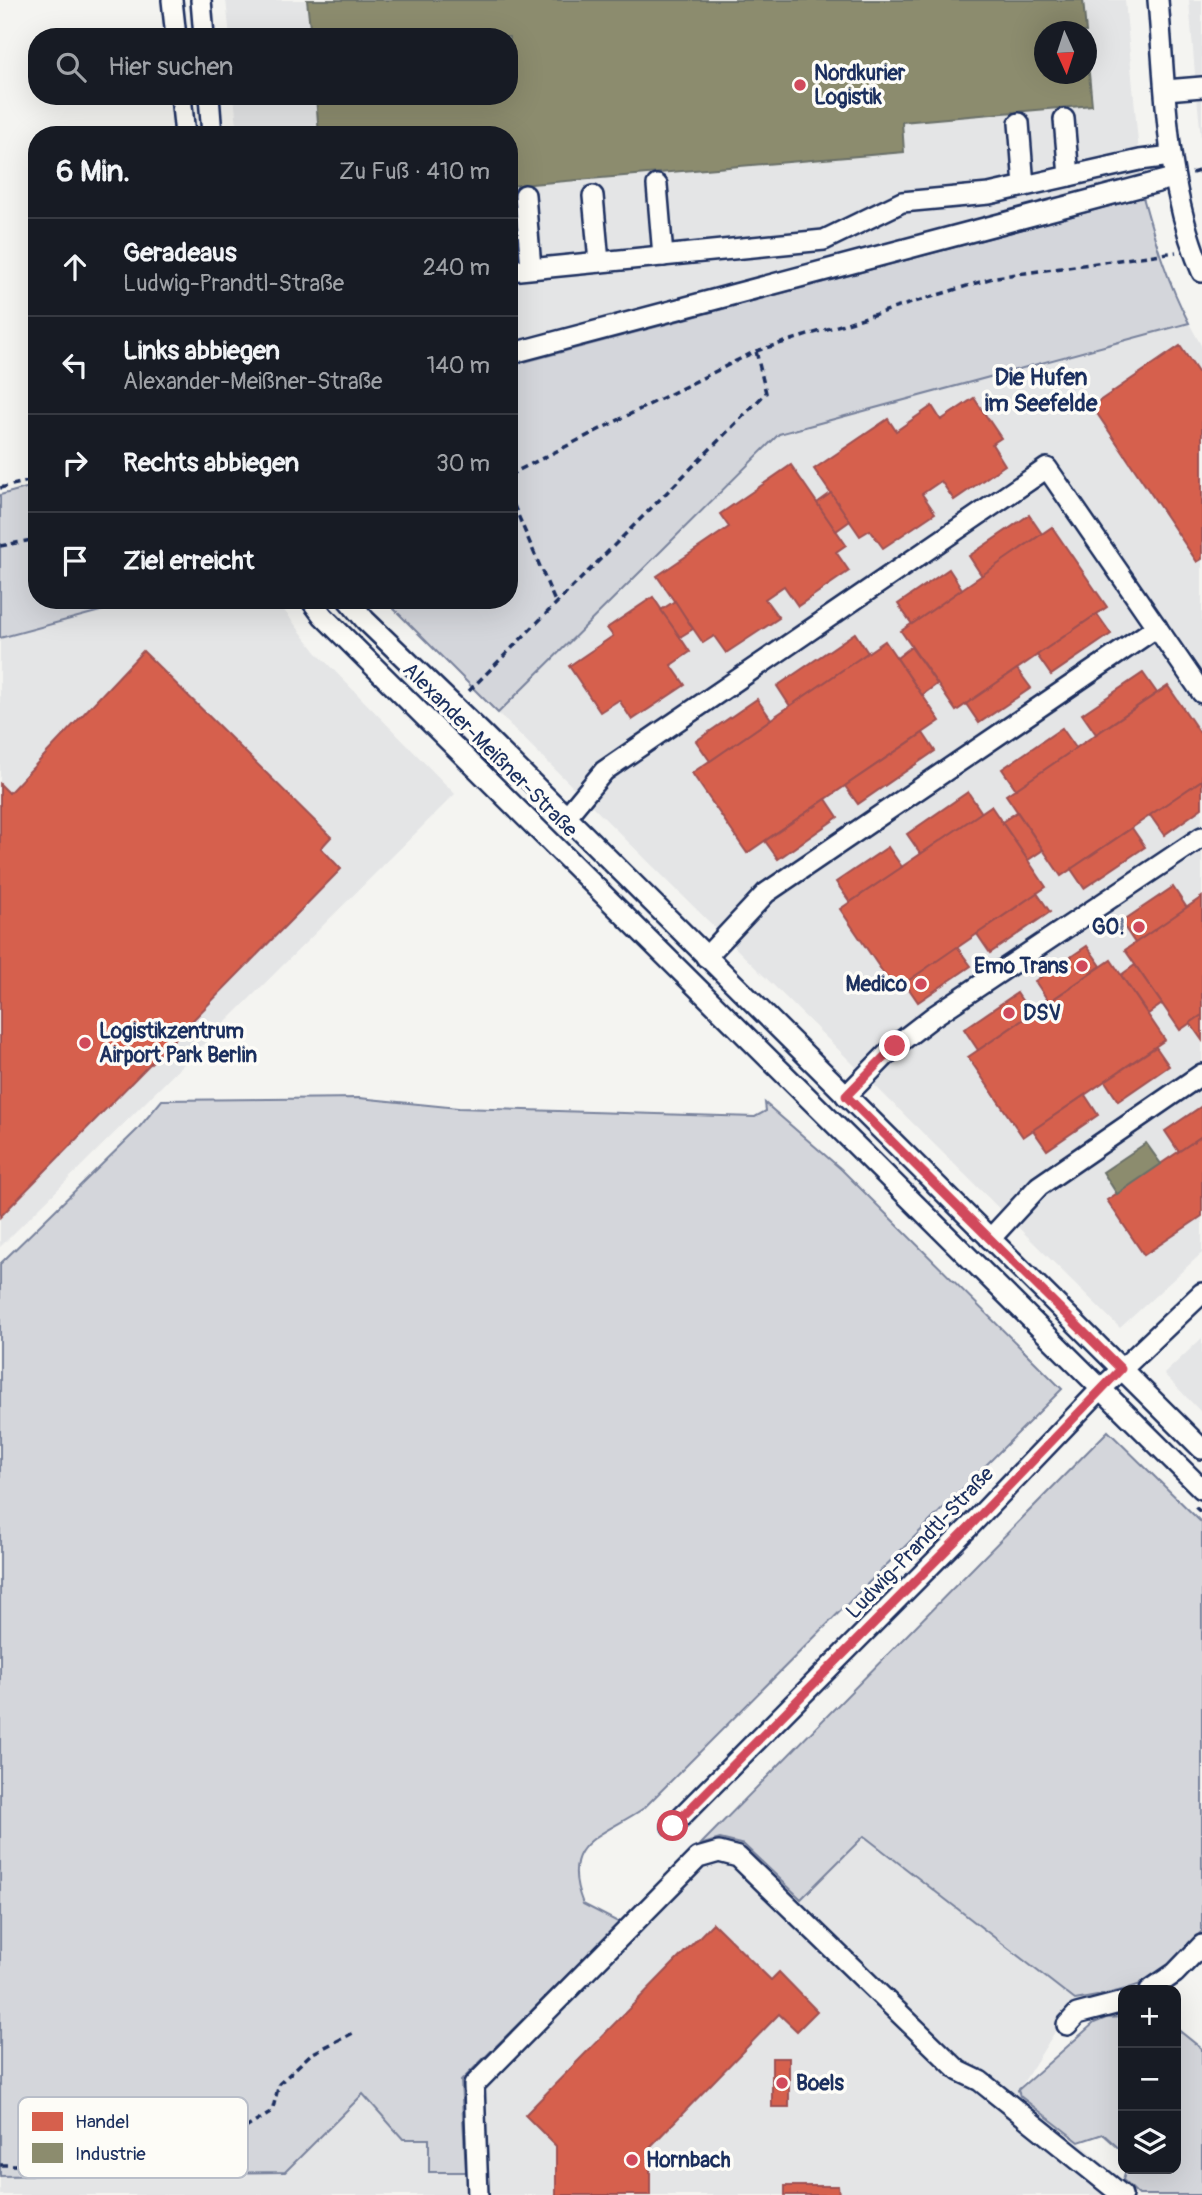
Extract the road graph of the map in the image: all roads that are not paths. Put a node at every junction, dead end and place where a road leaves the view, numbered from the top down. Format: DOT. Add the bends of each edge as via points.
graph roads {
  1 [pos="173,0"];
  2 [pos="201,0"];
  3 [pos="1158,0"];
  4 [pos="175,28"];
  5 [pos="203,28"];
  6 [pos="1202,86"];
  7 [pos="1166,90"];
  8 [pos="182,105"];
  9 [pos="210,105"];
  10 [pos="1064,119"];
  11 [pos="1019,123"];
  12 [pos="184,126"];
  13 [pos="211,126"];
  14 [pos="1171,156"];
  15 [pos="1069,176"];
  16 [pos="1173,178"];
  17 [pos="657,186"];
  18 [pos="1024,186"];
  19 [pos="525,195"];
  20 [pos="593,196"];
  21 [pos="663,256"];
  22 [pos="598,262"];
  23 [pos="531,268"];
  24 [pos="518,270"];
  25 [pos="1202,272"];
  26 [pos="518,352"];
  27 [pos="319,609"];
  28 [pos="355,609"];
  29 [pos="1157,627"];
  30 [pos="1202,693"];
  31 [pos="566,817"];
  32 [pos="1202,837"];
  33 [pos="659,911"];
  34 [pos="640,930"];
  35 [pos="706,957"];
  36 [pos="1202,1074"];
  37 [pos="846,1096"];
  38 [pos="996,1245"];
  39 [pos="981,1271"];
  40 [pos="1202,1293"];
  41 [pos="1121,1369"];
  42 [pos="1100,1390"];
  43 [pos="1202,1449"];
  44 [pos="1202,1489"];
  45 [pos="673,1826"];
  46 [pos="1202,1945"];
  47 [pos="1157,1985"];
  48 [pos="1118,2003"];
  49 [pos="1067,2025"];
  50 [pos="478,2195"];
  51 [pos="1122,2195"];
  1 -- 4 [label="street"];
  2 -- 5 [label="street"];
  3 -- 7 [label="street"];
  6 -- 7 [label="street"];
  7 -- 14 [label="street"];
  8 -- 12 [label="street"];
  9 -- 13 [label="street"];
  10 -- 15 [label="street"];
  11 -- 18 [label="street"];
  14 -- 15 [label="street"];
  14 -- 16 [label="street"];
  15 -- 18 [label="street"];
  16 -- 25 [label="street"];
  16 -- 26 [label="street"];
  17 -- 21 [label="street"];
  18 -- 21 [label="street" via="902,202 824,240"];
  19 -- 23 [label="street"];
  20 -- 22 [label="street"];
  21 -- 22 [label="street"];
  22 -- 23 [label="street"];
  23 -- 24 [label="street"];
  27 -- 34 [label="street, Alexander-Meißner-Straße"];
  28 -- 31 [label="street, Alexander-Meißner-Straße"];
  29 -- 30 [label="street"];
  29 -- 31 [label="street" via="1047,468 604,771"];
  29 -- 35 [label="street" via="766,893"];
  31 -- 33 [label="street, Alexander-Meißner-Straße"];
  32 -- 37 [label="street" via="934,1016 895,1046"];
  33 -- 34 [label="street"];
  33 -- 35 [label="street, Alexander-Meißner-Straße"];
  34 -- 39 [label="street, Alexander-Meißner-Straße"];
  35 -- 37 [label="street, Alexander-Meißner-Straße"];
  36 -- 38 [label="street" via="1039,1186"];
  37 -- 38 [label="street, Alexander-Meißner-Straße"];
  38 -- 39 [label="street"];
  38 -- 41 [label="street, Alexander-Meißner-Straße"];
  39 -- 42 [label="street, Alexander-Meißner-Straße"];
  40 -- 41 [label="street, Ludwig-Prandtl-Straße"];
  41 -- 42 [label="street, Ludwig-Prandtl-Straße"];
  41 -- 43 [label="street, Alexander-Meißner-Straße"];
  42 -- 44 [label="street, Alexander-Meißner-Straße"];
  42 -- 45 [label="street, Ludwig-Prandtl-Straße"];
  46 -- 47 [label="street"];
  48 -- 49 [label="street" via="1077,2014"];
  50 -- 51 [label="street" via="474,2085 698,1858 719,1852 738,1857 958,2071 980,2081"];
}
